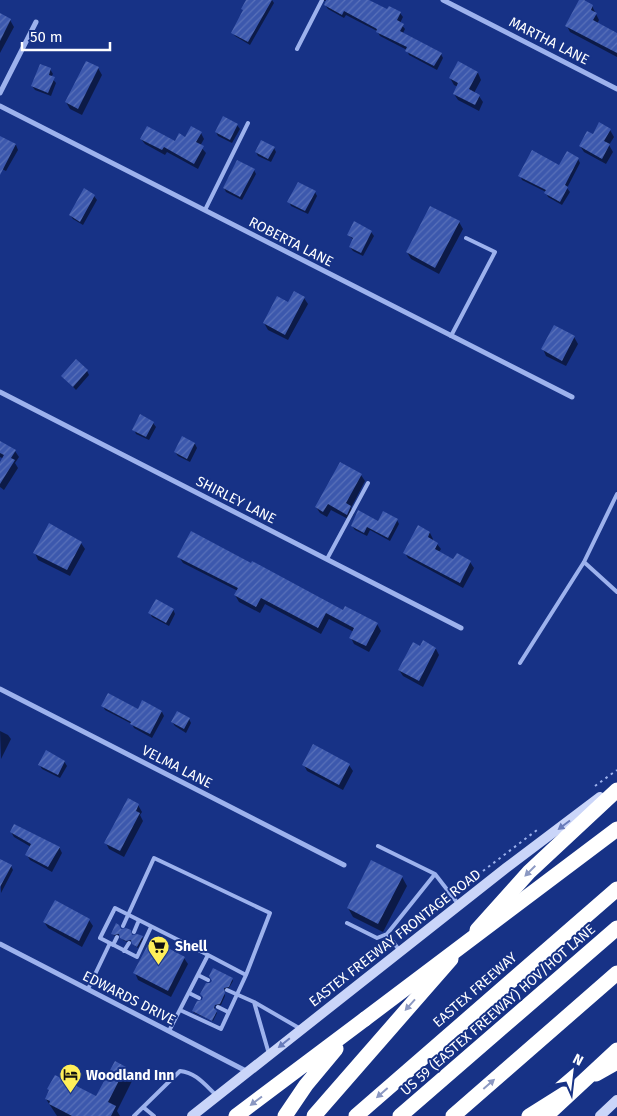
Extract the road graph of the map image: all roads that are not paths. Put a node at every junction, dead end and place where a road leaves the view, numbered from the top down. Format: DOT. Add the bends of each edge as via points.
graph roads {
  1 [pos="322,0"];
  2 [pos="443,0"];
  3 [pos="36,22"];
  4 [pos="297,49"];
  5 [pos="617,89"];
  6 [pos="0,93"];
  7 [pos="0,106"];
  8 [pos="248,123"];
  9 [pos="205,210"];
  10 [pos="466,238"];
  11 [pos="451,336"];
  12 [pos="0,392"];
  13 [pos="572,398"];
  14 [pos="368,482"];
  15 [pos="617,494"];
  16 [pos="327,559"];
  17 [pos="584,562"];
  18 [pos="617,592"];
  19 [pos="461,628"];
  20 [pos="520,662"];
  21 [pos="0,690"];
  22 [pos="617,785"];
  23 [pos="617,790"];
  24 [pos="617,829"];
  25 [pos="378,846"];
  26 [pos="344,865"];
  27 [pos="435,874"];
  28 [pos="617,889"];
  29 [pos="459,905"];
  30 [pos="129,915"];
  31 [pos="139,920"];
  32 [pos="347,923"];
  33 [pos="123,926"];
  34 [pos="151,927"];
  35 [pos="617,928"];
  36 [pos="134,932"];
  37 [pos="387,934"];
  38 [pos="117,937"];
  39 [pos="128,942"];
  40 [pos="0,944"];
  41 [pos="112,944"];
  42 [pos="124,950"];
  43 [pos="400,951"];
  44 [pos="208,955"];
  45 [pos="617,973"];
  46 [pos="198,975"];
  47 [pos="246,975"];
  48 [pos="208,980"];
  49 [pos="88,989"];
  50 [pos="227,990"];
  51 [pos="188,993"];
  52 [pos="237,994"];
  53 [pos="199,998"];
  54 [pos="254,1002"];
  55 [pos="218,1007"];
  56 [pos="180,1010"];
  57 [pos="228,1012"];
  58 [pos="365,1019"];
  59 [pos="302,1029"];
  60 [pos="169,1031"];
  61 [pos="617,1050"];
  62 [pos="270,1055"];
  63 [pos="617,1062"];
  64 [pos="248,1072"];
  65 [pos="217,1097"];
  66 [pos="617,1100"];
  67 [pos="143,1107"];
  68 [pos="134,1116"];
  69 [pos="154,1116"];
  70 [pos="192,1116"];
  71 [pos="236,1116"];
  72 [pos="285,1116"];
  73 [pos="314,1116"];
  74 [pos="356,1116"];
  75 [pos="400,1116"];
  76 [pos="452,1116"];
  77 [pos="529,1116"];
  78 [pos="546,1116"];
  79 [pos="600,1116"];
  1 -- 4 [label="lane"];
  2 -- 5 [label="street, MARTHA LANE"];
  3 -- 6 [label="street"];
  7 -- 9 [label="street, ROBERTA LANE"];
  8 -- 9 [label="lane"];
  9 -- 11 [label="street, ROBERTA LANE"];
  10 -- 11 [label="lane" via="494,252"];
  11 -- 13 [label="street, ROBERTA LANE"];
  12 -- 16 [label="street, SHIRLEY LANE"];
  14 -- 16 [label="lane"];
  15 -- 17 [label="lane"];
  16 -- 19 [label="street, SHIRLEY LANE"];
  17 -- 18 [label="lane"];
  17 -- 20 [label="lane"];
  21 -- 26 [label="street, VELMA LANE"];
  22 -- 29 [label="main road, EASTEX FREEWAY FRONTAGE ROAD, one-way"];
  23 -- 73 [label="highway, one-way" via="529,872"];
  24 -- 58 [label="highway, bridge"];
  25 -- 27 [label="lane"];
  27 -- 29 [label="lane"];
  27 -- 37 [label="lane"];
  28 -- 74 [label="highway, EASTEX FREEWAY, one-way"];
  29 -- 43 [label="main road, EASTEX FREEWAY FRONTAGE ROAD"];
  30 -- 31 [label="lane"];
  30 -- 33 [label="lane"];
  30 -- 41 [label="lane" via="115,908 100,938"];
  30 -- 47 [label="lane" via="154,858 270,913"];
  31 -- 34 [label="lane"];
  31 -- 36 [label="lane"];
  32 -- 37 [label="lane" via="376,938"];
  34 -- 42 [label="lane" via="137,957"];
  34 -- 44 [label="lane"];
  35 -- 75 [label="highway, US 59 (EASTEX FREEWAY) HOV/HOT LANE"];
  37 -- 43 [label="lane"];
  38 -- 41 [label="lane"];
  39 -- 42 [label="lane"];
  40 -- 49 [label="street, EDWARDS DRIVE"];
  41 -- 42 [label="lane"];
  41 -- 49 [label="lane"];
  43 -- 59 [label="main road, EASTEX FREEWAY FRONTAGE ROAD"];
  44 -- 46 [label="lane"];
  44 -- 47 [label="lane"];
  76 -- 45 [label="highway, one-way"];
  46 -- 48 [label="lane"];
  46 -- 51 [label="lane"];
  47 -- 52 [label="lane"];
  49 -- 60 [label="street, EDWARDS DRIVE"];
  50 -- 52 [label="lane"];
  51 -- 53 [label="lane"];
  51 -- 56 [label="lane"];
  52 -- 54 [label="lane"];
  52 -- 57 [label="lane"];
  54 -- 59 [label="lane"];
  54 -- 62 [label="lane"];
  55 -- 57 [label="lane"];
  56 -- 57 [label="lane" via="221,1029"];
  56 -- 60 [label="lane"];
  58 -- 71 [label="highway, one-way"];
  58 -- 72 [label="highway" via="320,1068"];
  59 -- 62 [label="main road, EASTEX FREEWAY FRONTAGE ROAD, one-way"];
  60 -- 64 [label="street, EDWARDS DRIVE"];
  61 -- 78 [label="highway, bridge"];
  62 -- 64 [label="main road, EASTEX FREEWAY FRONTAGE ROAD"];
  63 -- 77 [label="highway"];
  64 -- 65 [label="main road, EASTEX FREEWAY FRONTAGE ROAD"];
  65 -- 67 [label="lane" via="190,1072 180,1071"];
  65 -- 70 [label="main road, EASTEX FREEWAY FRONTAGE ROAD"];
  66 -- 79 [label="main road"];
  67 -- 68 [label="lane"];
  67 -- 69 [label="lane"];
}
